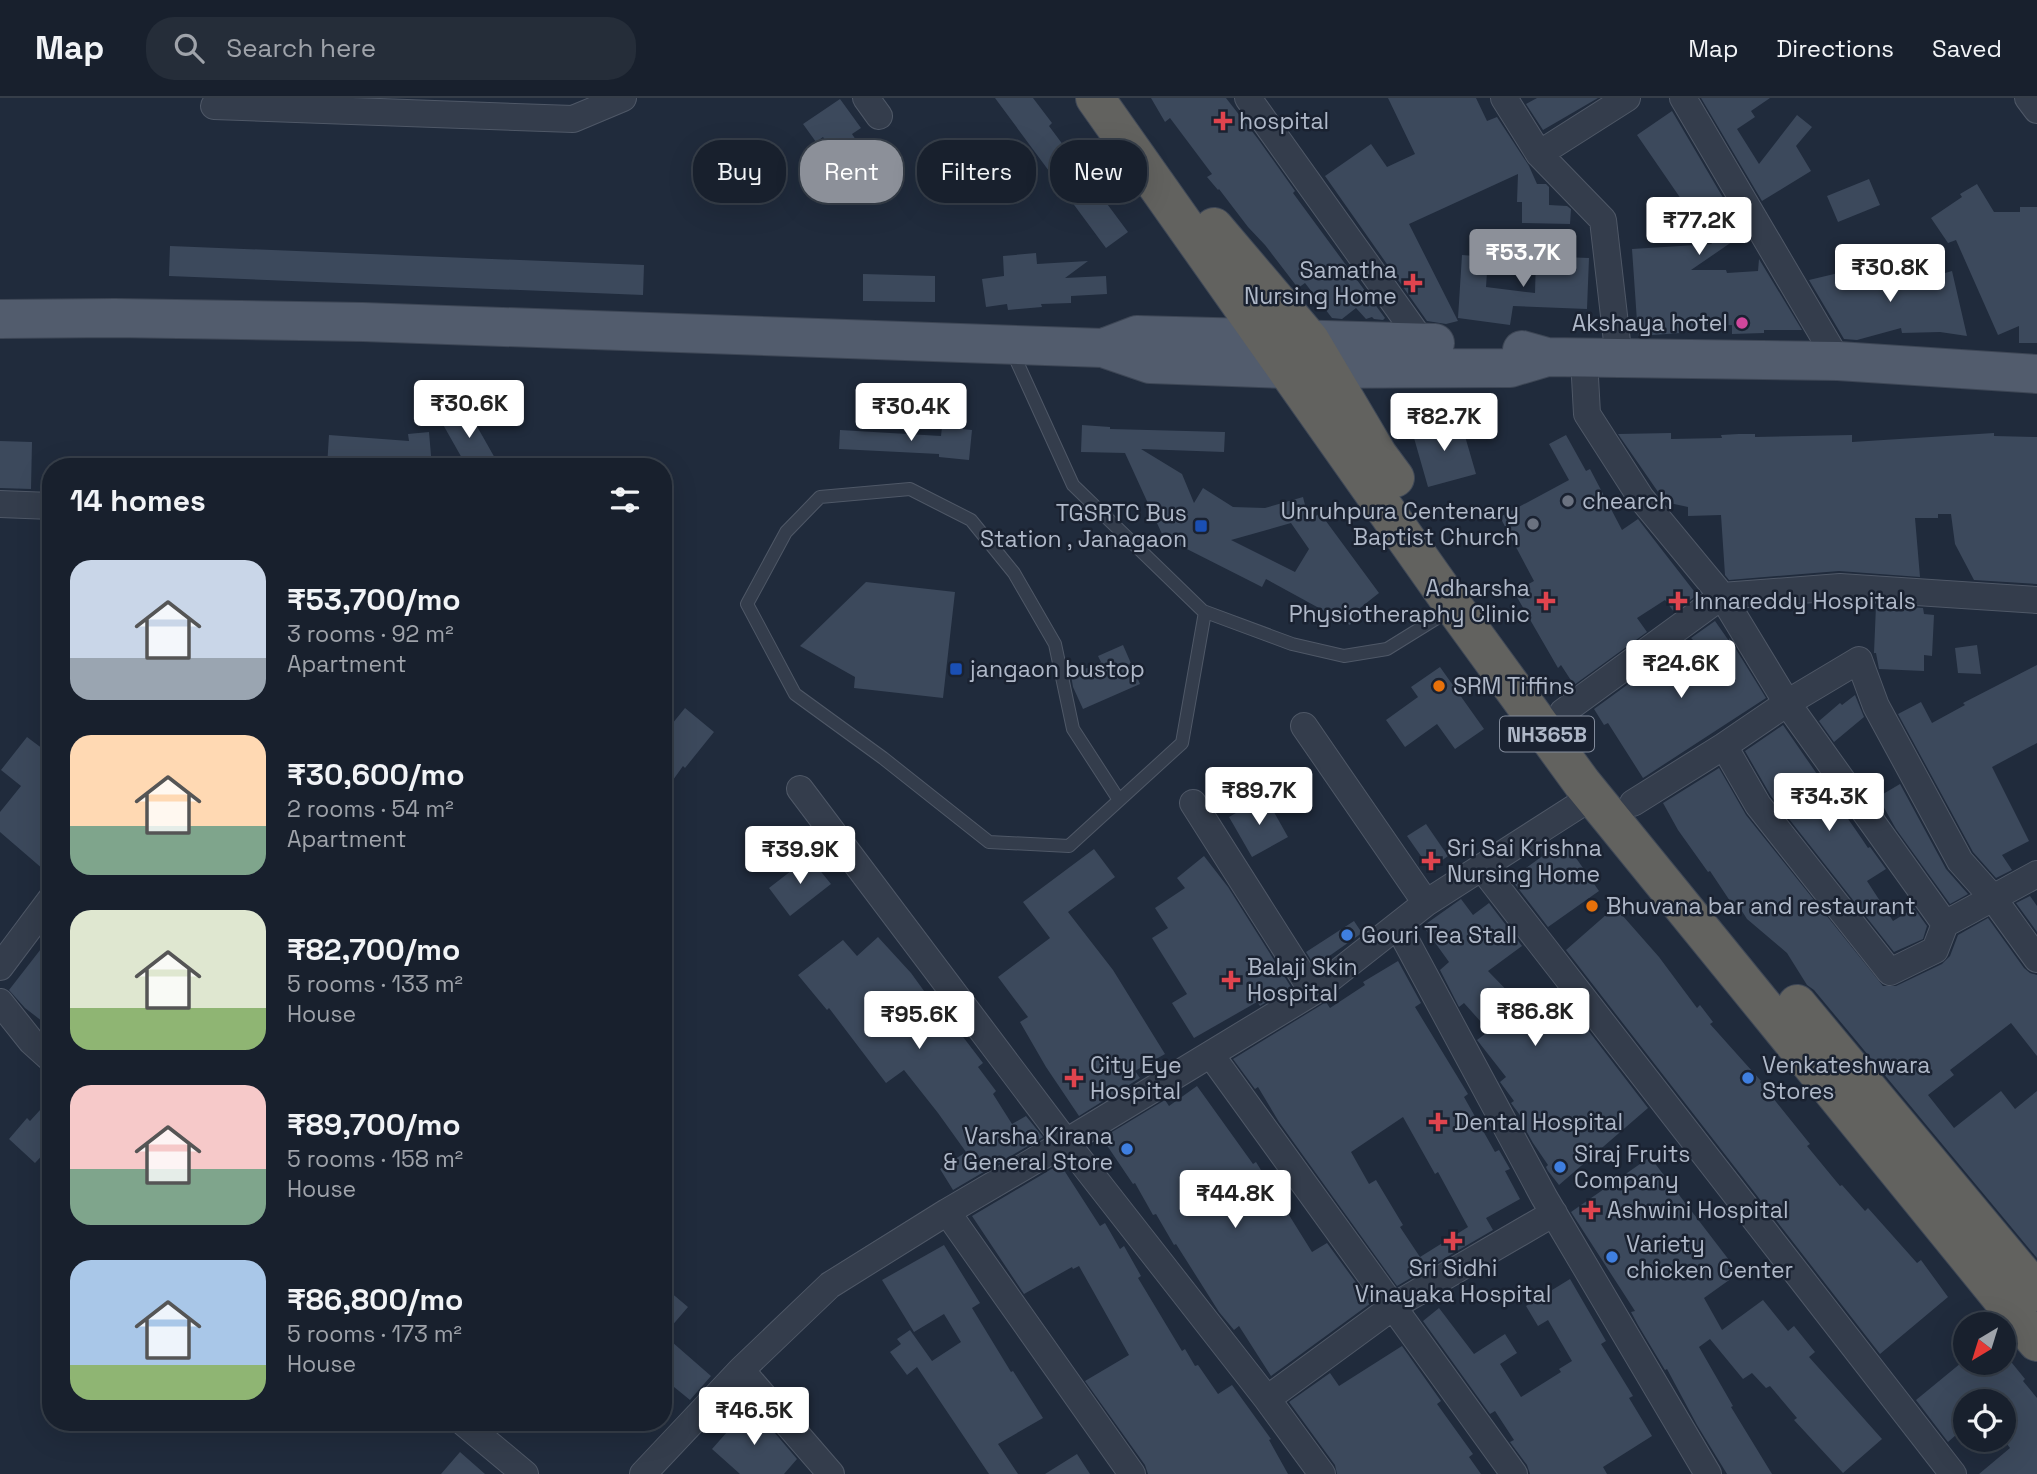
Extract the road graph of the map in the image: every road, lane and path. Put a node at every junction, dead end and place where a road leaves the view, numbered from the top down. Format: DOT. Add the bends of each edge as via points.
graph roads {
  1 [pos="623,98"];
  2 [pos="1095,98"];
  3 [pos="1120,98"];
  4 [pos="1248,98"];
  5 [pos="1504,98"];
  6 [pos="1627,98"];
  7 [pos="1683,98"];
  8 [pos="2028,98"];
  9 [pos="214,106"];
  10 [pos="566,108"];
  11 [pos="2037,110"];
  12 [pos="1539,154"];
  13 [pos="0,319"];
  14 [pos="1265,338"];
  15 [pos="1423,343"];
  16 [pos="1009,344"];
  17 [pos="1103,348"];
  18 [pos="1319,354"];
  19 [pos="1546,357"];
  20 [pos="1601,359"];
  21 [pos="1838,361"];
  22 [pos="1287,369"];
  23 [pos="2037,374"];
  24 [pos="0,504"];
  25 [pos="42,506"];
  26 [pos="1722,596"];
  27 [pos="2037,600"];
  28 [pos="1455,607"];
  29 [pos="1205,612"];
  30 [pos="1787,703"];
  31 [pos="1563,712"];
  32 [pos="1304,726"];
  33 [pos="1724,746"];
  34 [pos="800,789"];
  35 [pos="1593,796"];
  36 [pos="1119,800"];
  37 [pos="1194,803"];
  38 [pos="1633,803"];
  39 [pos="1482,868"];
  40 [pos="2037,874"];
  41 [pos="1993,898"];
  42 [pos="1426,903"];
  43 [pos="42,911"];
  44 [pos="1945,923"];
  45 [pos="1398,926"];
  46 [pos="2037,959"];
  47 [pos="0,967"];
  48 [pos="1313,992"];
  49 [pos="0,1002"];
  50 [pos="42,1051"];
  51 [pos="1210,1055"];
  52 [pos="1066,1142"];
  53 [pos="947,1212"];
  54 [pos="1554,1213"];
  55 [pos="2037,1292"];
  56 [pos="1394,1306"];
  57 [pos="2037,1342"];
  58 [pos="741,1370"];
  59 [pos="1267,1399"];
  60 [pos="474,1431"];
  61 [pos="525,1474"];
  62 [pos="643,1474"];
  63 [pos="831,1474"];
  64 [pos="1132,1474"];
  65 [pos="1322,1474"];
  66 [pos="1514,1474"];
  67 [pos="1708,1474"];
  68 [pos="1953,1474"];
  1 -- 10 [label="street"];
  2 -- 14 [label="highway, NH365B"];
  3 -- 18 [label="highway, NH365B" via="1211,224"];
  4 -- 15 [label="street"];
  5 -- 12 [label="street"];
  6 -- 12 [label="street"];
  7 -- 21 [label="street"];
  8 -- 11 [label="street"];
  9 -- 10 [label="street"];
  12 -- 20 [label="street" via="1603,220"];
  13 -- 16 [label="main road" via="350,322"];
  14 -- 17 [label="main road" via="1137,335"];
  14 -- 18 [label="main road"];
  14 -- 22 [label="highway, NH365B"];
  15 -- 18 [label="main road"];
  15 -- 19 [label="main road" via="1506,346"];
  16 -- 17 [label="main road"];
  16 -- 29 [label="lane" via="1073,485"];
  17 -- 22 [label="main road" via="1150,363"];
  18 -- 19 [label="main road" via="1510,369"];
  18 -- 22 [label="main road"];
  18 -- 31 [label="highway, NH365B" via="1378,455"];
  19 -- 20 [label="main road"];
  20 -- 21 [label="main road"];
  20 -- 26 [label="street" via="1587,414 1641,498"];
  21 -- 23 [label="main road"];
  22 -- 28 [label="highway, NH365B"];
  24 -- 25 [label="street"];
  26 -- 27 [label="street" via="1840,587"];
  26 -- 30 [label="street"];
  26 -- 31 [label="street"];
  28 -- 29 [label="lane" via="1387,649 1344,656 1292,644"];
  28 -- 35 [label="highway, NH365B"];
  29 -- 36 [label="lane" via="1182,743"];
  30 -- 33 [label="street"];
  30 -- 41 [label="street" via="1859,660 1876,706 1960,861"];
  30 -- 44 [label="street"];
  31 -- 38 [label="highway, NH365B"];
  32 -- 42 [label="street"];
  33 -- 38 [label="street"];
  33 -- 44 [label="street" via="1758,805 1890,972 1935,950"];
  34 -- 52 [label="street"];
  35 -- 39 [label="street"];
  35 -- 57 [label="highway, NH365B"];
  36 -- 36 [label="lane" via="1069,846 989,842 795,694 747,604 786,532 820,497 910,489 971,520 1014,573 1055,644 1073,729"];
  37 -- 48 [label="street"];
  38 -- 55 [label="highway, NH365B"];
  39 -- 42 [label="street"];
  39 -- 68 [label="street"];
  40 -- 41 [label="street"];
  41 -- 44 [label="street"];
  41 -- 46 [label="street"];
  42 -- 45 [label="street"];
  43 -- 47 [label="street"];
  45 -- 48 [label="street"];
  45 -- 54 [label="street"];
  48 -- 51 [label="street"];
  49 -- 50 [label="street"];
  51 -- 52 [label="street"];
  51 -- 56 [label="street"];
  52 -- 53 [label="street"];
  52 -- 59 [label="street"];
  53 -- 58 [label="street" via="830,1285"];
  53 -- 64 [label="street"];
  54 -- 56 [label="street"];
  54 -- 67 [label="street"];
  56 -- 59 [label="street"];
  56 -- 66 [label="street"];
  58 -- 62 [label="street"];
  58 -- 63 [label="street"];
  59 -- 65 [label="street"];
  60 -- 61 [label="street"];
}
